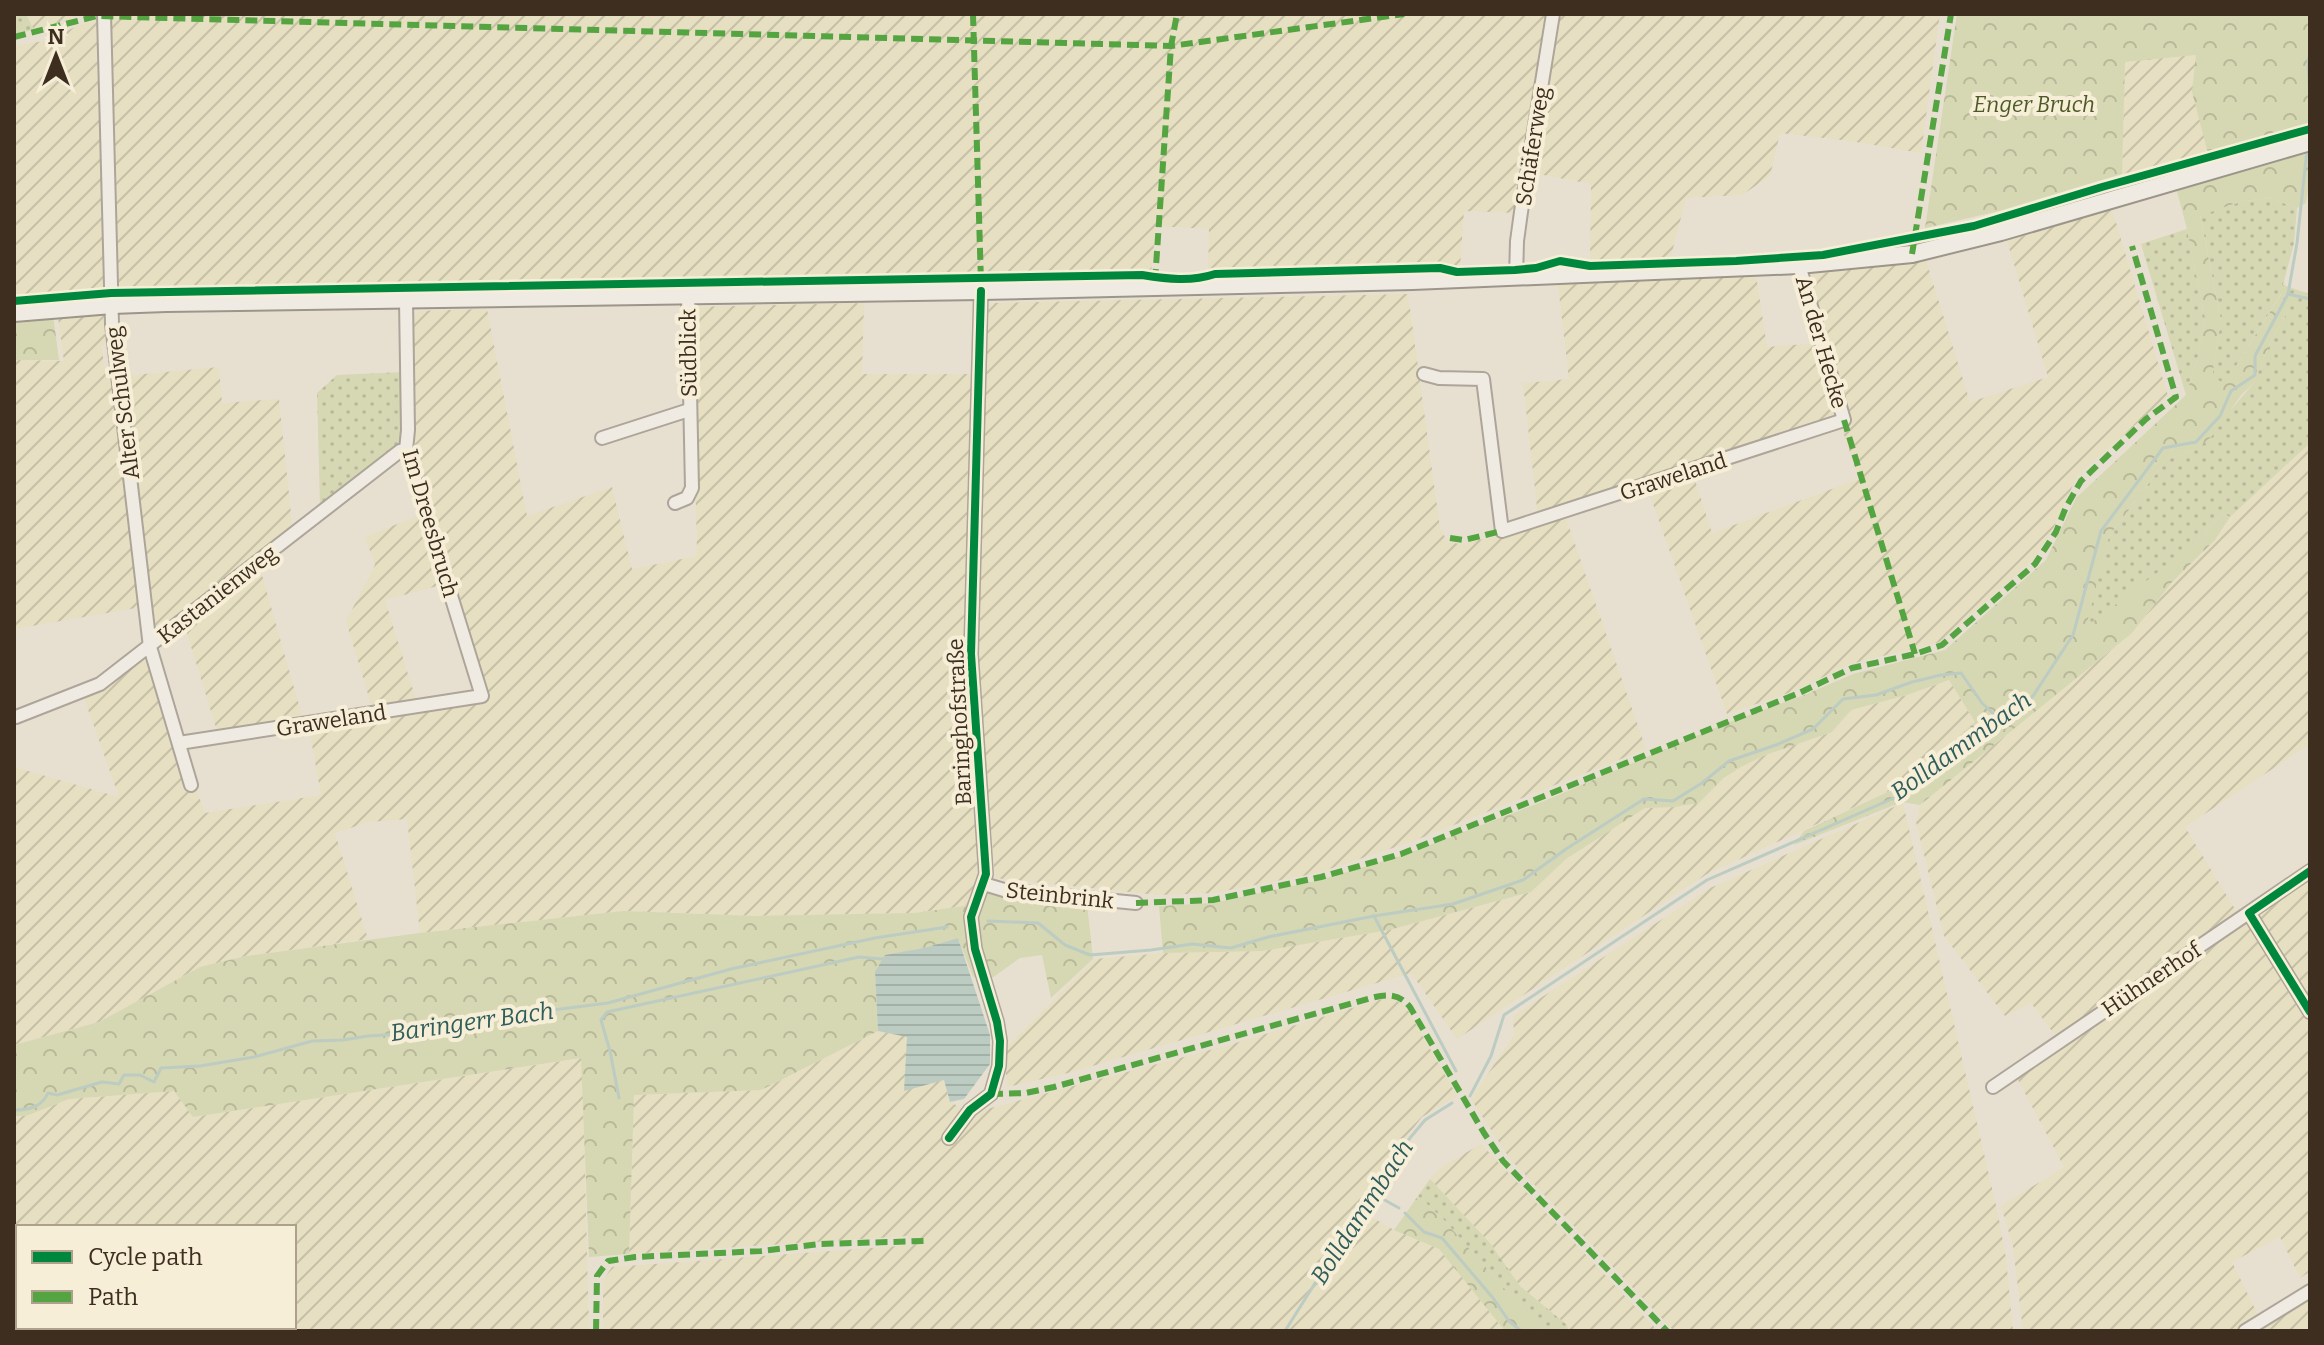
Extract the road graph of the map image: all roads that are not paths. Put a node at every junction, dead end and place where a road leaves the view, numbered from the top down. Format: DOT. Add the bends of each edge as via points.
graph roads {
  1 [pos="104,14"];
  2 [pos="1553,14"];
  3 [pos="2308,142"];
  4 [pos="1799,265"];
  5 [pos="1516,278"];
  6 [pos="981,291"];
  7 [pos="688,295"];
  8 [pos="406,300"];
  9 [pos="112,305"];
  10 [pos="14,313"];
  11 [pos="1424,374"];
  12 [pos="689,410"];
  13 [pos="1844,420"];
  14 [pos="602,438"];
  15 [pos="406,450"];
  16 [pos="675,503"];
  17 [pos="150,647"];
  18 [pos="482,696"];
  19 [pos="16,717"];
  20 [pos="179,743"];
  21 [pos="191,785"];
  22 [pos="2310,871"];
  23 [pos="984,884"];
  24 [pos="1136,903"];
  25 [pos="2249,913"];
  26 [pos="2310,1012"];
  27 [pos="1993,1087"];
  28 [pos="949,1138"];
  29 [pos="2310,1291"];
  30 [pos="2245,1331"];
  1 -- 9 [label="street, Alter Schulweg"];
  2 -- 5 [label="street, Schäferweg" via="1519,226"];
  3 -- 4 [label="main road" via="1912,254"];
  4 -- 5 [label="main road"];
  4 -- 13 [label="street, An der Hecke"];
  5 -- 6 [label="main road"];
  6 -- 7 [label="main road"];
  6 -- 23 [label="street, Baringhofstraße" via="971,654"];
  7 -- 8 [label="main road"];
  7 -- 12 [label="street, Südblick"];
  8 -- 9 [label="main road"];
  8 -- 15 [label="street, Im Dreesbruch"];
  9 -- 10 [label="main road"];
  9 -- 17 [label="street, Alter Schulweg"];
  11 -- 13 [label="street, Graweland" via="1483,379 1502,531"];
  12 -- 14 [label="street, Südblick"];
  12 -- 16 [label="street, Südblick" via="692,488 687,498"];
  15 -- 17 [label="street, Kastanienweg"];
  15 -- 18 [label="street, Im Dreesbruch"];
  17 -- 19 [label="street, Kastanienweg" via="100,684"];
  17 -- 20 [label="street, Alter Schulweg"];
  18 -- 20 [label="street, Graweland"];
  20 -- 21 [label="street, Alter Schulweg"];
  22 -- 25 [label="street, Hühnerhof"];
  23 -- 24 [label="street, Steinbrink"];
  23 -- 28 [label="street, Baringhofstraße" via="971,917 997,1022 999,1066 991,1094 970,1110"];
  25 -- 26 [label="street"];
  25 -- 27 [label="street, Hühnerhof"];
  29 -- 30 [label="street"];
}
